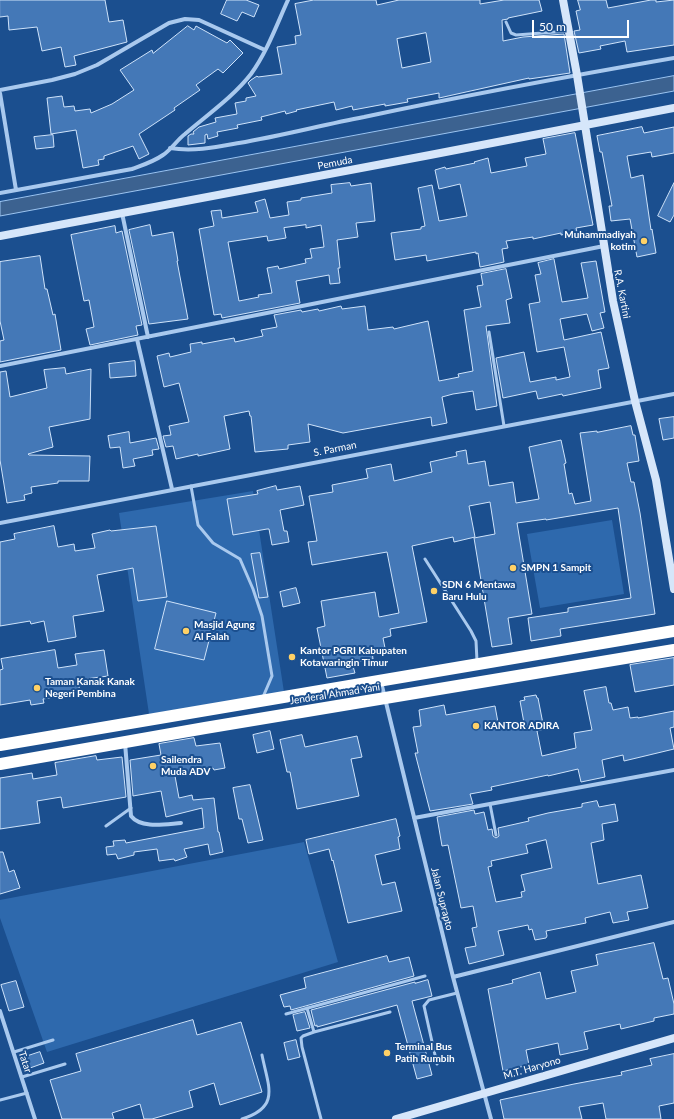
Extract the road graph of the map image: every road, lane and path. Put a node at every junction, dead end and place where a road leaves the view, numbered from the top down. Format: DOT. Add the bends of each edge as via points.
graph roads {
  1 [pos="288,0"];
  2 [pos="563,0"];
  3 [pos="506,22"];
  4 [pos="568,31"];
  5 [pos="265,50"];
  6 [pos="674,58"];
  7 [pos="577,77"];
  8 [pos="0,92"];
  9 [pos="674,108"];
  10 [pos="584,125"];
  11 [pos="170,148"];
  12 [pos="16,190"];
  13 [pos="0,193"];
  14 [pos="122,213"];
  15 [pos="0,236"];
  16 [pos="604,246"];
  17 [pos="489,332"];
  18 [pos="148,337"];
  19 [pos="137,339"];
  20 [pos="0,366"];
  21 [pos="674,394"];
  22 [pos="635,401"];
  23 [pos="504,426"];
  24 [pos="191,486"];
  25 [pos="172,489"];
  26 [pos="0,523"];
  27 [pos="425,559"];
  28 [pos="674,589"];
  29 [pos="674,631"];
  30 [pos="674,650"];
  31 [pos="478,665"];
  32 [pos="381,681"];
  33 [pos="384,698"];
  34 [pos="262,702"];
  35 [pos="125,742"];
  36 [pos="0,745"];
  37 [pos="0,764"];
  38 [pos="674,770"];
  39 [pos="490,804"];
  40 [pos="131,808"];
  41 [pos="414,818"];
  42 [pos="180,823"];
  43 [pos="106,826"];
  44 [pos="496,835"];
  45 [pos="674,922"];
  46 [pos="425,976"];
  47 [pos="453,977"];
  48 [pos="457,992"];
  49 [pos="307,1008"];
  50 [pos="0,1011"];
  51 [pos="390,1012"];
  52 [pos="286,1014"];
  53 [pos="314,1032"];
  54 [pos="674,1038"];
  55 [pos="53,1040"];
  56 [pos="14,1052"];
  57 [pos="262,1055"];
  58 [pos="65,1064"];
  59 [pos="437,1064"];
  60 [pos="22,1077"];
  61 [pos="27,1093"];
  62 [pos="484,1093"];
  63 [pos="0,1100"];
  64 [pos="249,1118"];
  65 [pos="35,1119"];
  66 [pos="242,1119"];
  67 [pos="321,1119"];
  68 [pos="396,1119"];
  69 [pos="491,1119"];
  1 -- 5 [label="street"];
  2 -- 4 [label="street, R.A. Kartini"];
  3 -- 4 [label="lane" via="511,33 516,35"];
  4 -- 7 [label="street, R.A. Kartini"];
  5 -- 8 [label="street" via="199,20 185,19 169,23 97,65 76,74"];
  5 -- 11 [label="street" via="252,73"];
  6 -- 7 [label="street"];
  7 -- 10 [label="street, R.A. Kartini"];
  7 -- 11 [label="street" via="363,117 226,146 189,150"];
  8 -- 12 [label="street"];
  9 -- 10 [label="street, Pemuda"];
  10 -- 14 [label="street, Pemuda"];
  10 -- 16 [label="street, R.A. Kartini"];
  11 -- 12 [label="street" via="164,155 148,164 132,169"];
  12 -- 13 [label="street"];
  14 -- 15 [label="street, Pemuda"];
  14 -- 18 [label="street"];
  16 -- 18 [label="street"];
  16 -- 22 [label="street, R.A. Kartini"];
  17 -- 23 [label="lane"];
  18 -- 19 [label="street"];
  19 -- 20 [label="street"];
  19 -- 25 [label="street"];
  21 -- 22 [label="street, S. Parman"];
  22 -- 23 [label="street, S. Parman"];
  22 -- 28 [label="street, R.A. Kartini" via="656,480"];
  23 -- 24 [label="street, S. Parman"];
  24 -- 25 [label="street, S. Parman"];
  24 -- 34 [label="lane" via="198,525 213,543 240,558 262,616 272,676"];
  25 -- 26 [label="street, S. Parman"];
  27 -- 31 [label="lane" via="472,631 476,642"];
  29 -- 31 [label="highway, Jenderal Ahmad Yani"];
  30 -- 33 [label="highway, Jenderal Ahmad Yani"];
  31 -- 32 [label="highway, Jenderal Ahmad Yani"];
  32 -- 33 [label="street, Jalan Suprapto"];
  32 -- 34 [label="highway, Jenderal Ahmad Yani"];
  33 -- 35 [label="highway, Jenderal Ahmad Yani"];
  33 -- 41 [label="street, Jalan Suprapto"];
  34 -- 36 [label="highway, Jenderal Ahmad Yani"];
  35 -- 37 [label="highway, Jenderal Ahmad Yani"];
  35 -- 40 [label="street"];
  38 -- 39 [label="street"];
  39 -- 41 [label="street"];
  39 -- 44 [label="lane"];
  40 -- 42 [label="street" via="134,820 157,825"];
  40 -- 43 [label="lane"];
  41 -- 47 [label="street, Jalan Suprapto"];
  45 -- 47 [label="street"];
  46 -- 49 [label="lane"];
  47 -- 48 [label="street, Jalan Suprapto"];
  48 -- 59 [label="lane" via="428,1000 424,1006"];
  48 -- 62 [label="street, Jalan Suprapto"];
  49 -- 52 [label="lane"];
  49 -- 53 [label="lane"];
  50 -- 56 [label="street, Tatar"];
  51 -- 53 [label="lane"];
  53 -- 67 [label="lane" via="301,1038 301,1042"];
  54 -- 62 [label="street, M.T. Haryono"];
  55 -- 56 [label="lane"];
  56 -- 60 [label="street, Tatar"];
  57 -- 64 [label="lane" via="268,1100 258,1113"];
  58 -- 60 [label="lane"];
  60 -- 61 [label="street, Tatar"];
  61 -- 63 [label="lane"];
  61 -- 65 [label="street, Tatar"];
  62 -- 68 [label="street, M.T. Haryono"];
  62 -- 69 [label="street, Jalan Suprapto"];
  64 -- 66 [label="lane"];
}
